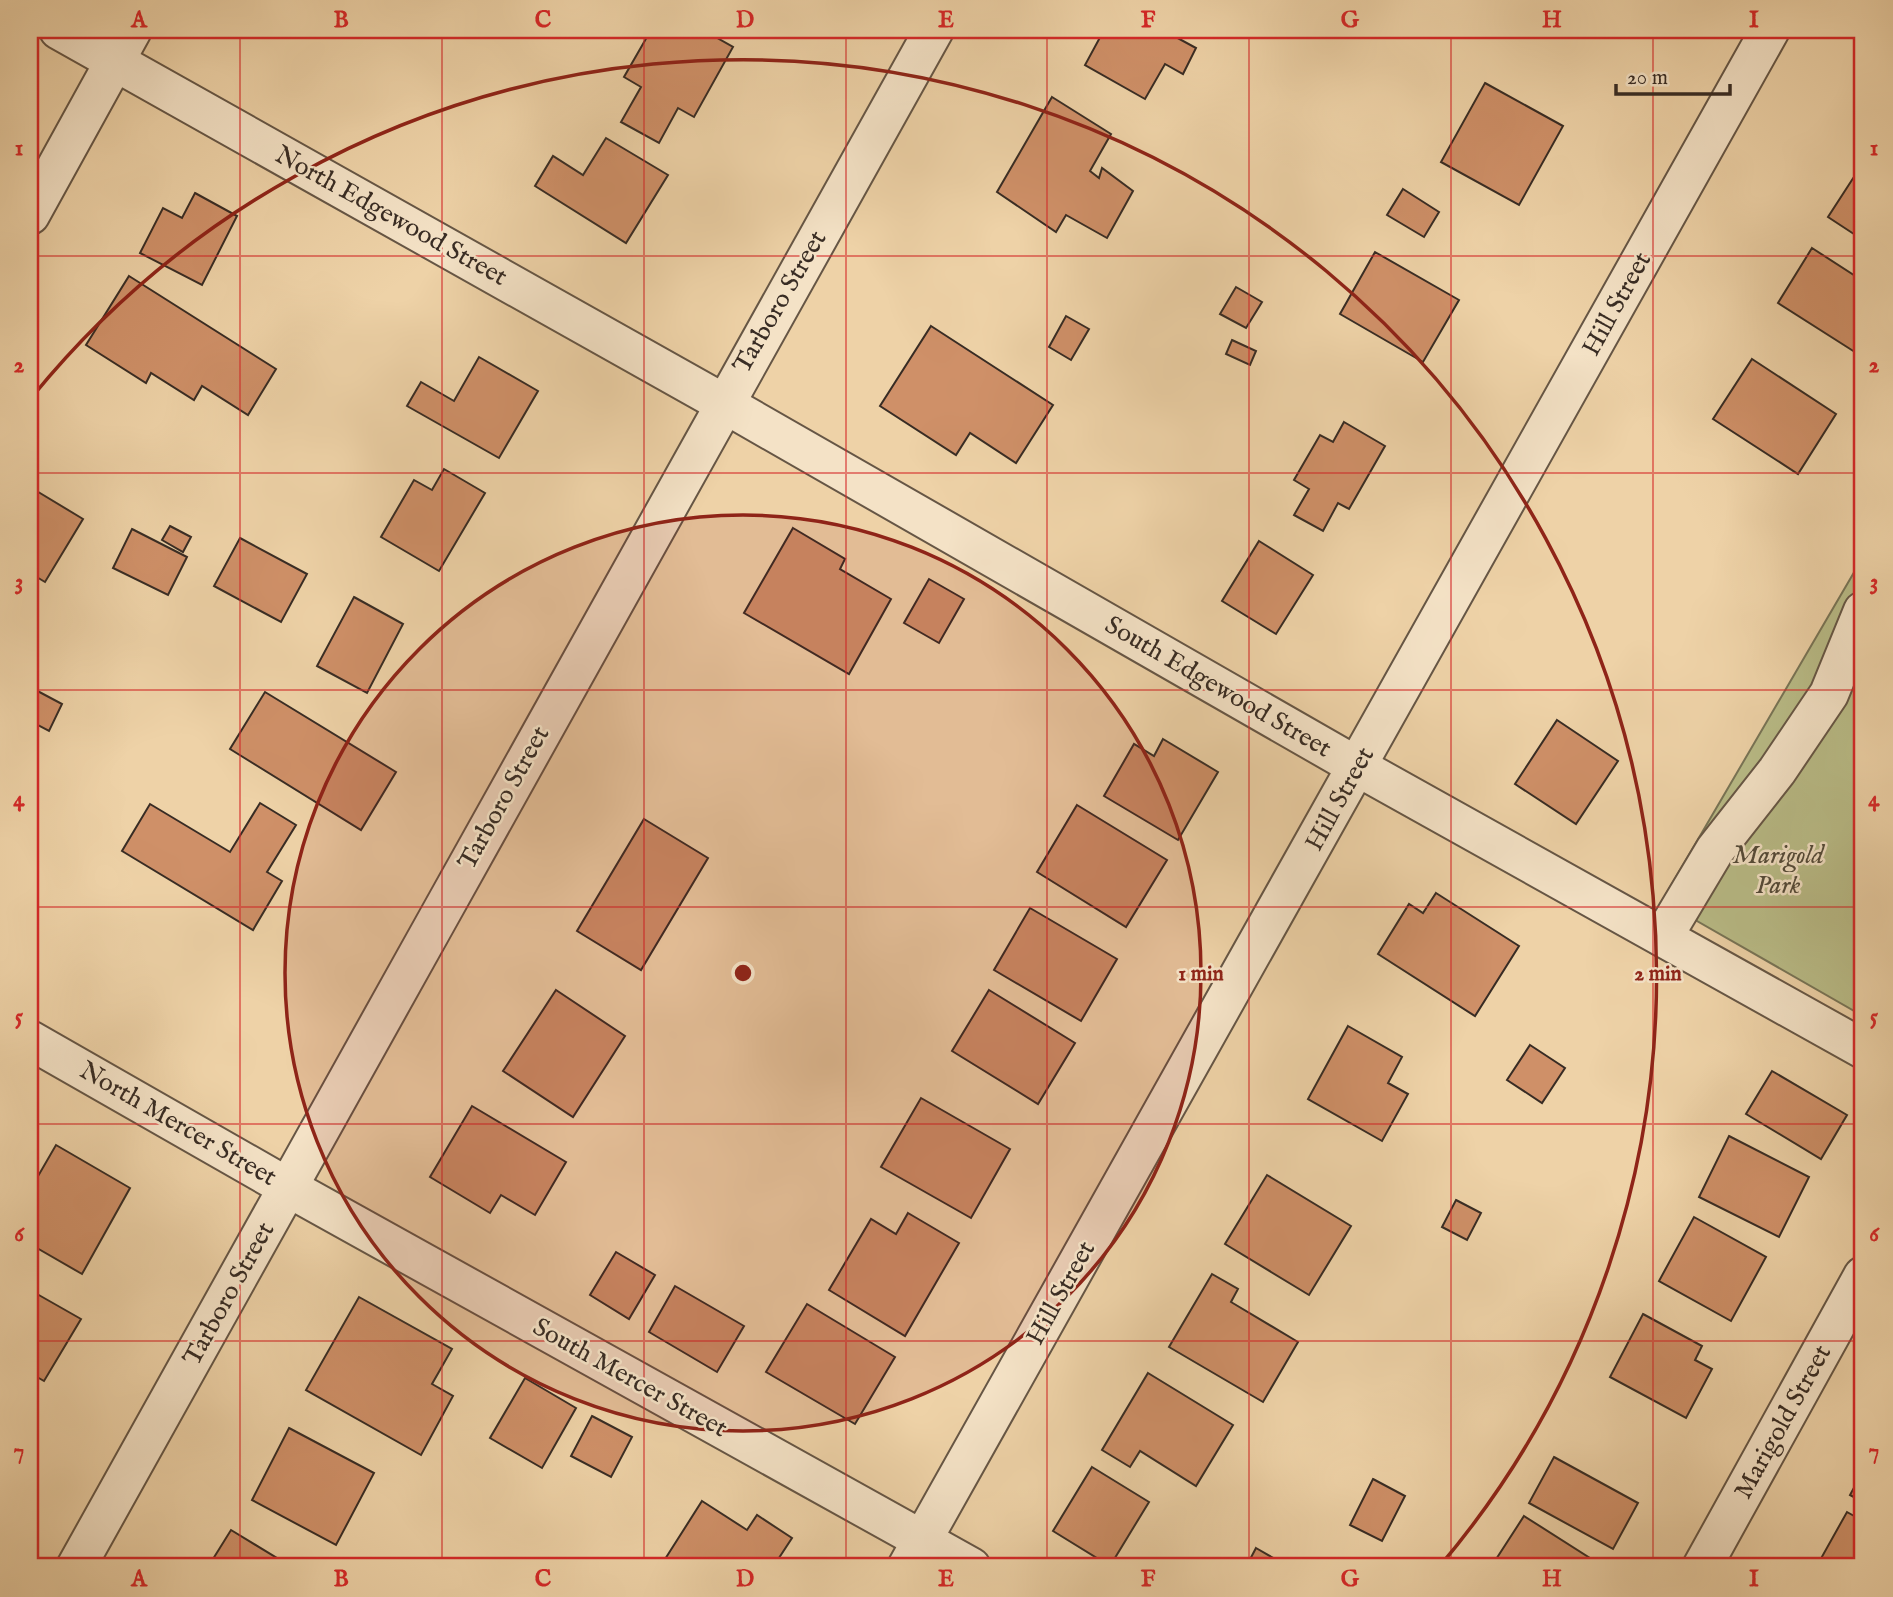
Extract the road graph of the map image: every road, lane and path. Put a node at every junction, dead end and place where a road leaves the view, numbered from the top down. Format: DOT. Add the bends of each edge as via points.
graph roads {
  1 [pos="59,30"];
  2 [pos="934,30"];
  3 [pos="1770,30"];
  4 [pos="123,45"];
  5 [pos="30,215"];
  6 [pos="723,403"];
  7 [pos="1863,611"];
  8 [pos="1357,767"];
  9 [pos="1663,937"];
  10 [pos="30,1040"];
  11 [pos="1863,1049"];
  12 [pos="289,1188"];
  13 [pos="1863,1276"];
  14 [pos="914,1554"];
  15 [pos="76,1567"];
  16 [pos="971,1567"];
  17 [pos="1702,1567"];
  1 -- 4 [label="street, North Edgewood Street"];
  2 -- 6 [label="street, Tarboro Street"];
  3 -- 8 [label="street, Hill Street"];
  4 -- 5 [label="street"];
  4 -- 6 [label="street, North Edgewood Street"];
  6 -- 8 [label="street, South Edgewood Street"];
  6 -- 12 [label="street, Tarboro Street"];
  7 -- 9 [label="street" via="1829,694 1777,771 1714,850"];
  8 -- 9 [label="street, South Edgewood Street"];
  8 -- 14 [label="street, Hill Street"];
  9 -- 11 [label="street, South Edgewood Street"];
  10 -- 12 [label="street, North Mercer Street"];
  12 -- 14 [label="street, South Mercer Street"];
  12 -- 15 [label="street, Tarboro Street"];
  13 -- 17 [label="street, Marigold Street"];
  14 -- 16 [label="street, South Mercer Street"];
}
